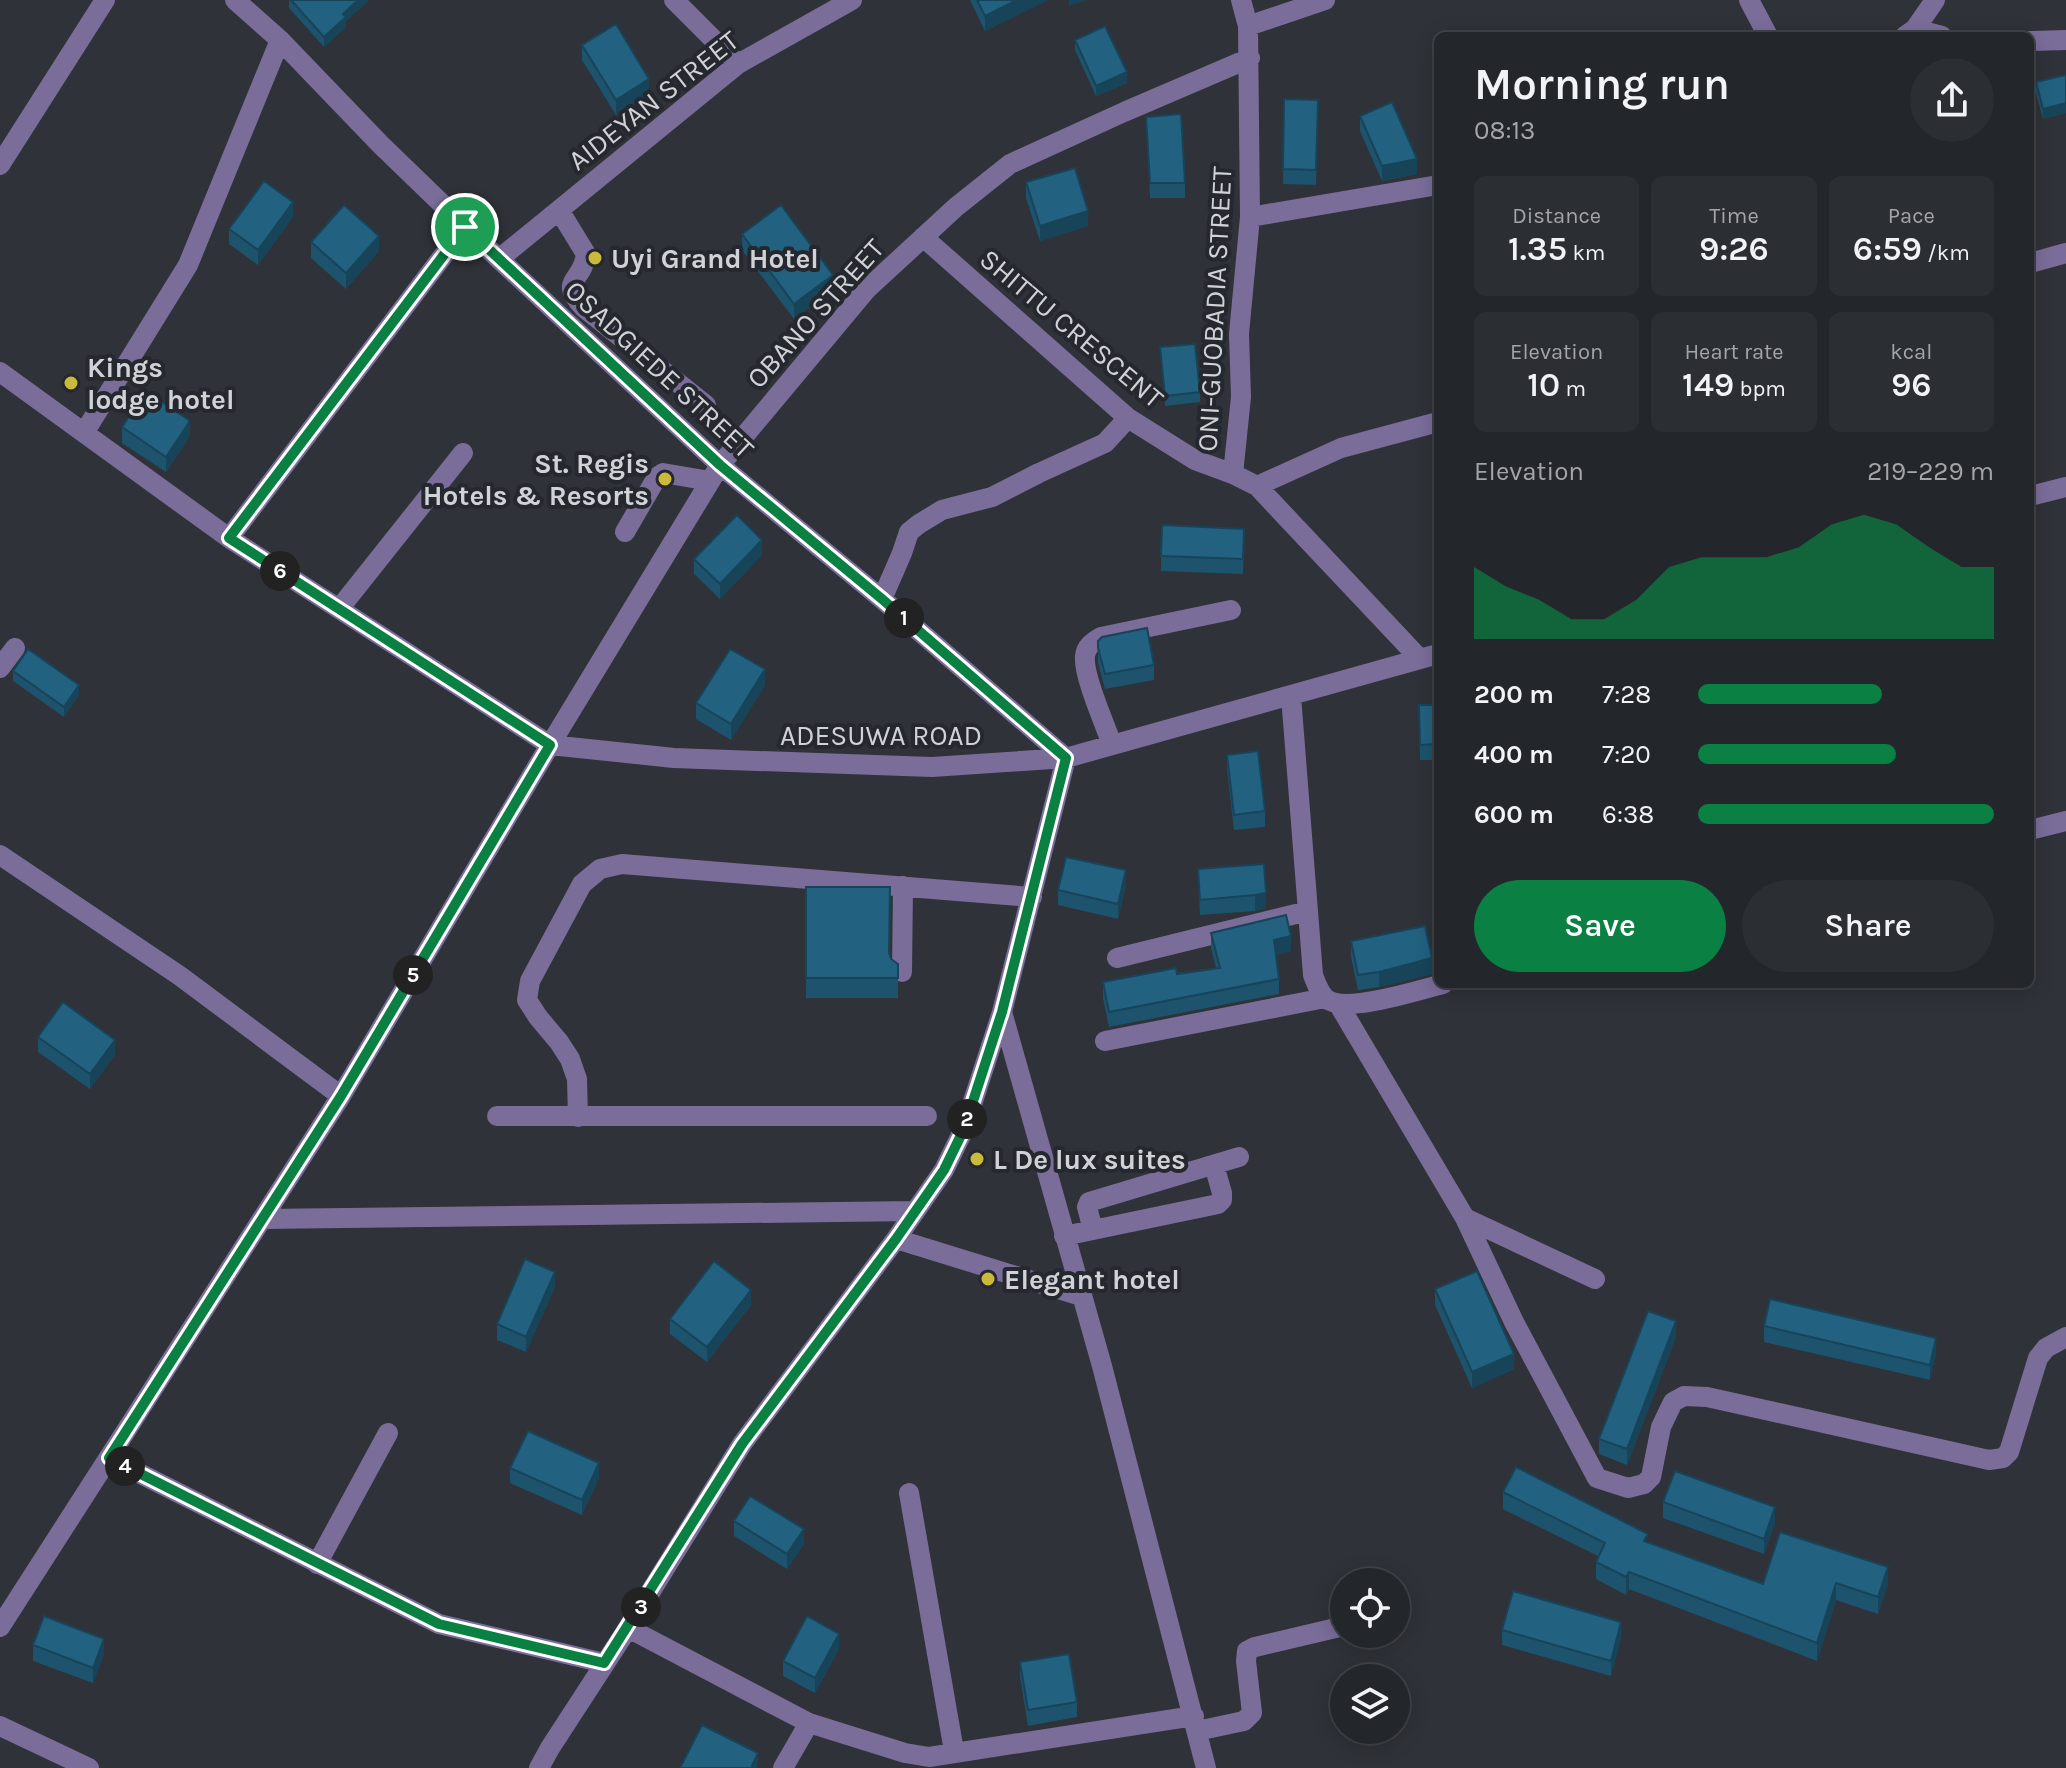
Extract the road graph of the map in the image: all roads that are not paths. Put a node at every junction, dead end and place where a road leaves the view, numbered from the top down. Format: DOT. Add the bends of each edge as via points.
graph roads {
  1 [pos="105,0"];
  2 [pos="235,0"];
  3 [pos="674,0"];
  4 [pos="852,0"];
  5 [pos="1241,0"];
  6 [pos="1325,0"];
  7 [pos="1749,0"];
  8 [pos="1935,0"];
  9 [pos="1248,26"];
  10 [pos="1766,32"];
  11 [pos="1911,32"];
  12 [pos="280,40"];
  13 [pos="2066,40"];
  14 [pos="2034,41"];
  15 [pos="1250,58"];
  16 [pos="738,64"];
  17 [pos="0,165"];
  18 [pos="1434,186"];
  19 [pos="559,210"];
  20 [pos="1250,217"];
  21 [pos="465,227"];
  22 [pos="923,237"];
  23 [pos="2066,253"];
  24 [pos="499,259"];
  25 [pos="2034,262"];
  26 [pos="0,372"];
  27 [pos="706,405"];
  28 [pos="1128,418"];
  29 [pos="1434,423"];
  30 [pos="84,433"];
  31 [pos="463,453"];
  32 [pos="715,473"];
  33 [pos="1233,474"];
  34 [pos="1257,486"];
  35 [pos="2066,487"];
  36 [pos="2034,495"];
  37 [pos="625,532"];
  38 [pos="229,538"];
  39 [pos="882,599"];
  40 [pos="339,609"];
  41 [pos="1231,610"];
  42 [pos="15,648"];
  43 [pos="1429,657"];
  44 [pos="0,668"];
  45 [pos="1291,696"];
  46 [pos="550,745"];
  47 [pos="1112,745"];
  48 [pos="1066,758"];
  49 [pos="2066,821"];
  50 [pos="2034,829"];
  51 [pos="3,864"];
  52 [pos="903,886"];
  53 [pos="1032,897"];
  54 [pos="1308,911"];
  55 [pos="1117,958"];
  56 [pos="902,972"];
  57 [pos="1434,986"];
  58 [pos="1332,1001"];
  59 [pos="1002,1012"];
  60 [pos="1105,1041"];
  61 [pos="341,1096"];
  62 [pos="497,1116"];
  63 [pos="927,1116"];
  64 [pos="578,1117"];
  65 [pos="1239,1157"];
  66 [pos="1214,1165"];
  67 [pos="915,1211"];
  68 [pos="1465,1218"];
  69 [pos="263,1219"];
  70 [pos="1093,1230"];
  71 [pos="1064,1236"];
  72 [pos="896,1239"];
  73 [pos="1595,1279"];
  74 [pos="1081,1296"];
  75 [pos="2066,1337"];
  76 [pos="388,1433"];
  77 [pos="109,1458"];
  78 [pos="909,1493"];
  79 [pos="317,1564"];
  80 [pos="0,1627"];
  81 [pos="628,1628"];
  82 [pos="1330,1629"];
  83 [pos="604,1663"];
  84 [pos="809,1723"];
  85 [pos="1195,1724"];
  86 [pos="0,1726"];
  87 [pos="954,1751"];
  88 [pos="89,1768"];
  89 [pos="539,1768"];
  90 [pos="783,1768"];
  91 [pos="1206,1768"];
  1 -- 17 [label="street"];
  2 -- 12 [label="street, OSADGIEDE STREET"];
  3 -- 16 [label="street"];
  4 -- 16 [label="street, AIDEYAN STREET"];
  5 -- 9 [label="street, ONI-GUOBADIA STREET"];
  6 -- 9 [label="street"];
  7 -- 10 [label="street"];
  8 -- 11 [label="street"];
  9 -- 15 [label="street, ONI-GUOBADIA STREET"];
  12 -- 21 [label="street, OSADGIEDE STREET"];
  12 -- 30 [label="street" via="188,265"];
  13 -- 14 [label="street"];
  15 -- 20 [label="street, ONI-GUOBADIA STREET"];
  15 -- 22 [label="street, OBANO STREET" via="1010,164"];
  16 -- 19 [label="street, AIDEYAN STREET"];
  18 -- 20 [label="street"];
  19 -- 24 [label="street, AIDEYAN STREET"];
  19 -- 27 [label="street" via="586,254 572,283 575,298"];
  20 -- 33 [label="street, ONI-GUOBADIA STREET"];
  21 -- 24 [label="street, OSADGIEDE STREET"];
  21 -- 38 [label="street"];
  22 -- 28 [label="street, SHITTU CRESCENT"];
  22 -- 32 [label="street, OBANO STREET" via="866,290"];
  23 -- 25 [label="street"];
  24 -- 32 [label="street, OSADGIEDE STREET"];
  26 -- 30 [label="street"];
  28 -- 33 [label="street, SHITTU CRESCENT" via="1195,460"];
  28 -- 39 [label="street" via="1105,443 992,497 942,510 919,524 909,532"];
  29 -- 34 [label="street" via="1341,448"];
  30 -- 38 [label="street"];
  31 -- 40 [label="street"];
  32 -- 37 [label="street" via="663,473"];
  32 -- 39 [label="street, OSADGIEDE STREET"];
  32 -- 46 [label="street, OBANO STREET"];
  33 -- 34 [label="street, ONI-GUOBADIA STREET"];
  34 -- 43 [label="street, ONI-GUOBADIA STREET"];
  35 -- 36 [label="street"];
  38 -- 40 [label="street"];
  39 -- 48 [label="street, OSADGIEDE STREET"];
  40 -- 46 [label="street"];
  41 -- 47 [label="street" via="1101,637 1089,645 1086,671"];
  42 -- 44 [label="street"];
  43 -- 45 [label="street, ADESUWA ROAD"];
  45 -- 47 [label="street, ADESUWA ROAD"];
  45 -- 54 [label="street"];
  46 -- 48 [label="street, ADESUWA ROAD" via="674,758 932,767"];
  46 -- 61 [label="street, OBANO STREET"];
  47 -- 48 [label="street, ADESUWA ROAD"];
  48 -- 53 [label="street"];
  49 -- 50 [label="street"];
  51 -- 61 [label="street" via="180,976"];
  52 -- 53 [label="street"];
  52 -- 56 [label="street"];
  52 -- 64 [label="street" via="622,864 600,869 582,884 530,981 527,1000 570,1059 577,1079"];
  53 -- 59 [label="street"];
  54 -- 55 [label="street"];
  54 -- 58 [label="street" via="1313,975"];
  57 -- 58 [label="street" via="1358,1004"];
  58 -- 60 [label="street"];
  58 -- 68 [label="street"];
  59 -- 67 [label="street" via="964,1129"];
  59 -- 71 [label="street"];
  61 -- 69 [label="street, OBANO STREET"];
  62 -- 64 [label="street"];
  63 -- 64 [label="street"];
  65 -- 66 [label="street"];
  66 -- 70 [label="street" via="1089,1202"];
  66 -- 70 [label="street" via="1222,1193 1218,1204"];
  67 -- 69 [label="street"];
  67 -- 72 [label="street"];
  68 -- 73 [label="street"];
  68 -- 75 [label="street" via="1597,1478 1628,1488 1651,1477 1661,1427 1673,1402 1684,1396 1989,1460 2003,1458 2038,1358"];
  69 -- 77 [label="street, OBANO STREET"];
  70 -- 71 [label="street"];
  71 -- 74 [label="street"];
  72 -- 74 [label="street"];
  72 -- 81 [label="street" via="742,1444"];
  74 -- 85 [label="street"];
  76 -- 79 [label="street"];
  77 -- 79 [label="street"];
  77 -- 80 [label="street, OBANO STREET"];
  78 -- 87 [label="street"];
  79 -- 83 [label="street" via="439,1624"];
  81 -- 83 [label="street"];
  81 -- 84 [label="street"];
  82 -- 85 [label="street" via="1247,1651 1252,1713 1244,1721"];
  83 -- 89 [label="street"];
  84 -- 87 [label="street" via="905,1753 929,1757"];
  84 -- 90 [label="street"];
  85 -- 87 [label="street"];
  85 -- 91 [label="street"];
  86 -- 88 [label="street"];
}
